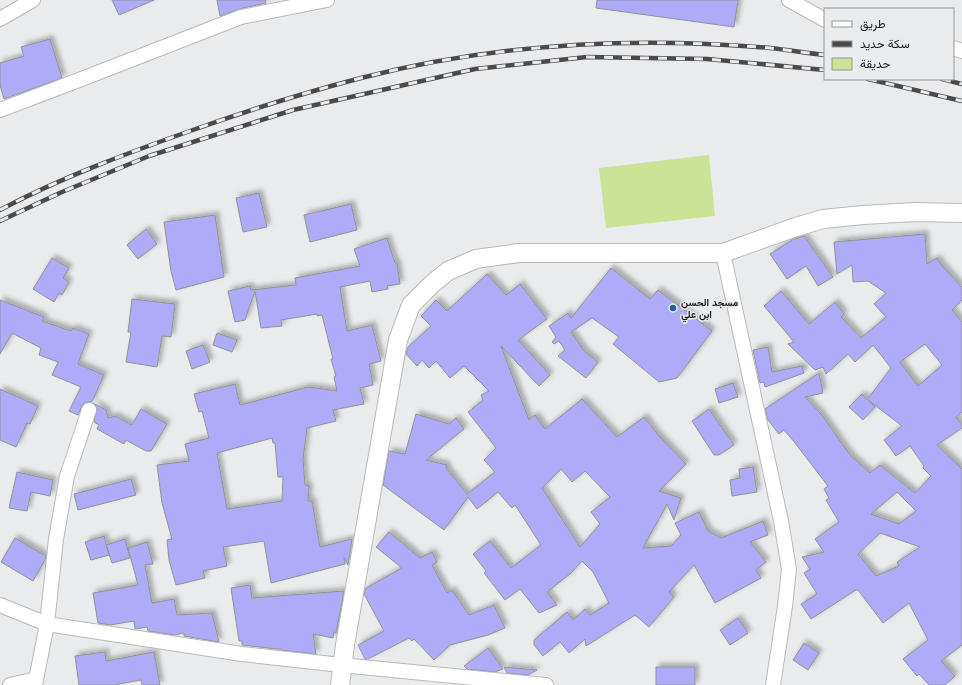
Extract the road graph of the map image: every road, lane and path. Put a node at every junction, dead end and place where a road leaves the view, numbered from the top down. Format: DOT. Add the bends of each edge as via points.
graph roads {
  1 [pos="33,0"];
  2 [pos="327,0"];
  3 [pos="789,0"];
  4 [pos="0,19"];
  5 [pos="824,19"];
  6 [pos="0,110"];
  7 [pos="962,213"];
  8 [pos="723,253"];
  9 [pos="89,410"];
  10 [pos="0,605"];
  11 [pos="47,624"];
  12 [pos="342,665"];
  13 [pos="36,682"];
  14 [pos="10,685"];
  15 [pos="340,685"];
  16 [pos="546,685"];
  17 [pos="773,685"];
  1 -- 4 [label="street"];
  2 -- 6 [label="street" via="241,17"];
  3 -- 5 [label="street"];
  7 -- 8 [label="street" via="915,212 824,219"];
  8 -- 12 [label="street" via="519,253 476,260 448,271 410,305 397,347"];
  8 -- 17 [label="street" via="789,569"];
  9 -- 11 [label="street" via="67,476 56,539"];
  10 -- 11 [label="street"];
  11 -- 12 [label="street" via="242,654"];
  11 -- 13 [label="street"];
  12 -- 15 [label="street"];
  12 -- 16 [label="street"];
  13 -- 14 [label="street"];
}
